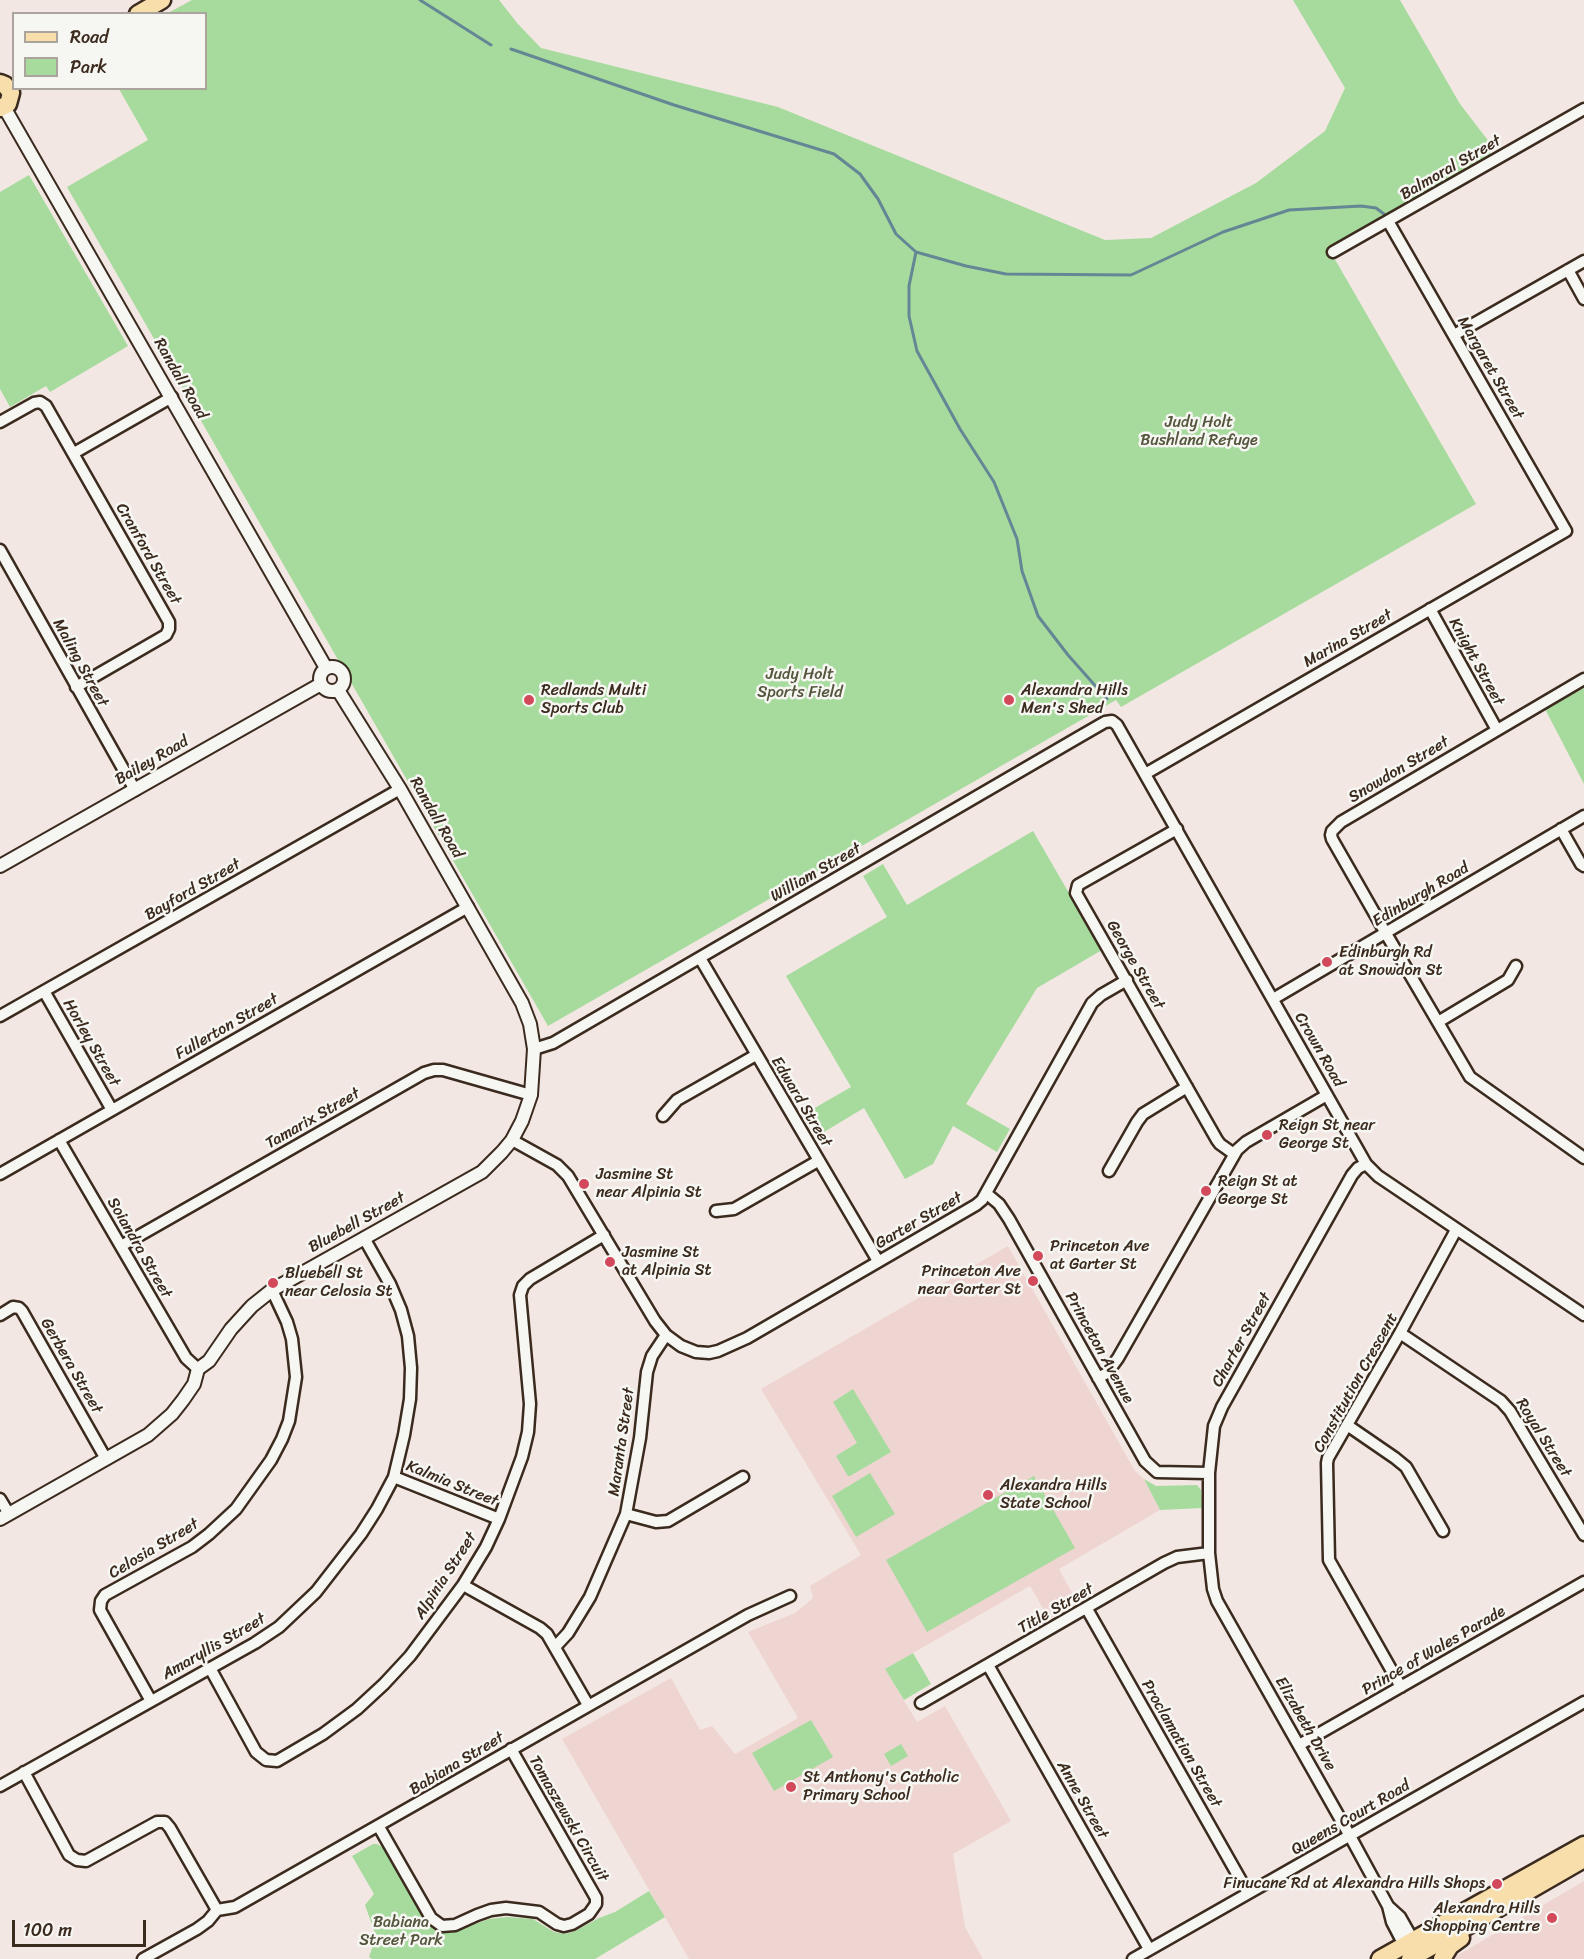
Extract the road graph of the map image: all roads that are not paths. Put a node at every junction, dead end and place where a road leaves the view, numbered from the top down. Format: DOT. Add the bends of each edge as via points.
graph roads {
  1 [pos="162,0"];
  2 [pos="141,12"];
  3 [pos="7,85"];
  4 [pos="2,108"];
  5 [pos="1584,109"];
  6 [pos="1388,222"];
  7 [pos="1333,252"];
  8 [pos="1584,261"];
  9 [pos="1568,270"];
  10 [pos="1584,299"];
  11 [pos="1454,335"];
  12 [pos="172,398"];
  13 [pos="2,418"];
  14 [pos="74,453"];
  15 [pos="1566,531"];
  16 [pos="0,550"];
  17 [pos="1430,609"];
  18 [pos="326,668"];
  19 [pos="1584,679"];
  20 [pos="321,684"];
  21 [pos="76,687"];
  22 [pos="338,690"];
  23 [pos="1112,721"];
  24 [pos="1497,730"];
  25 [pos="1145,774"];
  26 [pos="400,789"];
  27 [pos="135,790"];
  28 [pos="1584,816"];
  29 [pos="1177,829"];
  30 [pos="1561,830"];
  31 [pos="0,866"];
  32 [pos="1584,866"];
  33 [pos="468,907"];
  34 [pos="1385,933"];
  35 [pos="700,958"];
  36 [pos="502,966"];
  37 [pos="1515,966"];
  38 [pos="1127,980"];
  39 [pos="44,991"];
  40 [pos="1273,999"];
  41 [pos="0,1016"];
  42 [pos="1438,1022"];
  43 [pos="534,1050"];
  44 [pos="756,1055"];
  45 [pos="1187,1087"];
  46 [pos="531,1095"];
  47 [pos="1327,1095"];
  48 [pos="112,1110"];
  49 [pos="663,1116"];
  50 [pos="59,1140"];
  51 [pos="512,1140"];
  52 [pos="1234,1154"];
  53 [pos="1584,1158"];
  54 [pos="818,1161"];
  55 [pos="1366,1164"];
  56 [pos="1109,1171"];
  57 [pos="0,1174"];
  58 [pos="987,1194"];
  59 [pos="716,1211"];
  60 [pos="1456,1230"];
  61 [pos="604,1235"];
  62 [pos="364,1238"];
  63 [pos="121,1246"];
  64 [pos="878,1261"];
  65 [pos="272,1290"];
  66 [pos="0,1315"];
  67 [pos="1584,1315"];
  68 [pos="1400,1333"];
  69 [pos="666,1335"];
  70 [pos="198,1369"];
  71 [pos="1098,1378"];
  72 [pos="1347,1425"];
  73 [pos="106,1459"];
  74 [pos="1209,1473"];
  75 [pos="394,1477"];
  76 [pos="743,1478"];
  77 [pos="0,1498"];
  78 [pos="626,1514"];
  79 [pos="4,1516"];
  80 [pos="499,1520"];
  81 [pos="1443,1531"];
  82 [pos="1584,1535"];
  83 [pos="1209,1553"];
  84 [pos="1584,1582"];
  85 [pos="463,1585"];
  86 [pos="790,1596"];
  87 [pos="1087,1609"];
  88 [pos="555,1647"];
  89 [pos="988,1665"];
  90 [pos="210,1668"];
  91 [pos="1401,1687"];
  92 [pos="152,1701"];
  93 [pos="1584,1702"];
  94 [pos="921,1703"];
  95 [pos="588,1705"];
  96 [pos="1299,1745"];
  97 [pos="511,1749"];
  98 [pos="24,1773"];
  99 [pos="0,1786"];
  100 [pos="379,1827"];
  101 [pos="1350,1836"];
  102 [pos="1584,1845"];
  103 [pos="1584,1859"];
  104 [pos="1248,1893"];
  105 [pos="217,1910"];
  106 [pos="1478,1921"];
  107 [pos="1149,1949"];
  108 [pos="1414,1953"];
  109 [pos="143,1959"];
  110 [pos="1133,1959"];
  111 [pos="1380,1959"];
  112 [pos="1442,1959"];
  1 -- 2 [label="main road"];
  3 -- 4 [label="main road" via="10,99"];
  4 -- 12 [label="street, Randall Road"];
  5 -- 6 [label="street, Balmoral Street"];
  6 -- 7 [label="street, Balmoral Street"];
  6 -- 11 [label="street, Margaret Street"];
  8 -- 9 [label="street"];
  9 -- 10 [label="street"];
  9 -- 11 [label="street"];
  11 -- 15 [label="street, Margaret Street"];
  12 -- 14 [label="street"];
  12 -- 18 [label="street, Randall Road"];
  13 -- 14 [label="street, Cranford Street" via="40,402"];
  14 -- 21 [label="street, Cranford Street" via="169,622 166,635"];
  15 -- 17 [label="street, Marina Street"];
  16 -- 21 [label="street, Maling Street"];
  17 -- 24 [label="street, Knight Street"];
  17 -- 25 [label="street, Marina Street"];
  18 -- 20 [label="street"];
  18 -- 22 [label="street, Randall Road" via="342,671 344,683"];
  19 -- 24 [label="street, Snowdon Street"];
  20 -- 22 [label="street" via="330,691"];
  20 -- 27 [label="street, Bailey Road"];
  21 -- 27 [label="street, Maling Street"];
  22 -- 26 [label="street, Randall Road"];
  23 -- 25 [label="street, Crown Road"];
  23 -- 35 [label="street, William Street"];
  24 -- 34 [label="street, Snowdon Street" via="1332,831 1332,839"];
  25 -- 29 [label="street, Crown Road"];
  26 -- 33 [label="street, Randall Road"];
  26 -- 39 [label="street, Bayford Street"];
  27 -- 31 [label="street, Bailey Road"];
  28 -- 30 [label="street, Edinburgh Road"];
  29 -- 38 [label="street, George Street" via="1078,885 1076,893"];
  29 -- 40 [label="street, Crown Road"];
  30 -- 32 [label="street"];
  30 -- 34 [label="street, Edinburgh Road"];
  33 -- 36 [label="street, Randall Road"];
  33 -- 48 [label="street, Fullerton Street"];
  34 -- 40 [label="street, Edinburgh Road"];
  34 -- 42 [label="street"];
  35 -- 43 [label="street, William Street"];
  35 -- 44 [label="street, Edward Street"];
  36 -- 43 [label="street, Bluebell Street" via="522,1003"];
  37 -- 42 [label="street" via="1508,980"];
  38 -- 45 [label="street, George Street"];
  38 -- 58 [label="street, Garter Street" via="1092,1003"];
  39 -- 41 [label="street, Bayford Street"];
  39 -- 48 [label="street, Horley Street"];
  40 -- 47 [label="street, Crown Road"];
  42 -- 53 [label="street" via="1470,1077"];
  43 -- 46 [label="street, Bluebell Street"];
  44 -- 49 [label="street" via="677,1100"];
  44 -- 54 [label="street, Edward Street"];
  45 -- 52 [label="street, George Street" via="1220,1144"];
  45 -- 56 [label="street" via="1143,1114"];
  46 -- 51 [label="street, Bluebell Street"];
  46 -- 63 [label="street, Tamarix Street" via="434,1070"];
  47 -- 52 [label="street" via="1246,1142"];
  47 -- 55 [label="street, Crown Road"];
  48 -- 50 [label="street, Fullerton Street"];
  50 -- 57 [label="street, Fullerton Street"];
  50 -- 63 [label="street, Soiandra Street"];
  51 -- 61 [label="street" via="562,1170"];
  51 -- 62 [label="street, Bluebell Street" via="472,1178"];
  52 -- 71 [label="street" via="1118,1358"];
  54 -- 59 [label="street" via="734,1209"];
  54 -- 64 [label="street, Edward Street"];
  55 -- 60 [label="street, Crown Road"];
  55 -- 74 [label="street, Charter Street" via="1352,1175 1222,1407 1214,1426"];
  58 -- 64 [label="street, Garter Street" via="976,1205"];
  58 -- 71 [label="street, Princeton Avenue" via="1003,1210"];
  60 -- 67 [label="street, Crown Road"];
  60 -- 68 [label="street, Constitution Crescent"];
  61 -- 69 [label="street"];
  61 -- 80 [label="street, Alpinia Street" via="523,1286 520,1295 530,1404 528,1432"];
  62 -- 65 [label="street, Bluebell Street"];
  62 -- 75 [label="street, Amaryllis Street" via="390,1284 408,1336 410,1399"];
  63 -- 70 [label="street, Soiandra Street" via="186,1358"];
  64 -- 69 [label="street, Garter Street" via="718,1352 696,1352"];
  65 -- 70 [label="street, Bluebell Street" via="252,1306 209,1361"];
  65 -- 92 [label="street, Celosia Street" via="292,1339 296,1377 289,1421 271,1460 236,1509 209,1534 100,1601 100,1610"];
  66 -- 73 [label="street, Gerbera Street" via="13,1307 22,1311"];
  68 -- 72 [label="street, Constitution Crescent"];
  68 -- 82 [label="street, Royal Street" via="1501,1401"];
  69 -- 78 [label="street, Maranta Street" via="647,1372"];
  70 -- 73 [label="street, Bluebell Street" via="194,1384 172,1414 148,1435"];
  71 -- 74 [label="street, Princeton Avenue" via="1151,1468 1157,1472"];
  72 -- 81 [label="street" via="1406,1467"];
  72 -- 91 [label="street, Constitution Crescent" via="1327,1464 1329,1560"];
  73 -- 79 [label="street, Bluebell Street"];
  74 -- 83 [label="street, Charter Street"];
  75 -- 80 [label="street, Kalmia Street"];
  75 -- 90 [label="street, Amaryllis Street" via="361,1534 316,1592 279,1627"];
  76 -- 78 [label="street" via="668,1521"];
  77 -- 79 [label="street"];
  78 -- 88 [label="street, Maranta Street" via="590,1597"];
  80 -- 85 [label="street, Alpinia Street"];
  83 -- 87 [label="street, Title Street" via="1177,1557"];
  83 -- 96 [label="street, Elizabeth Drive" via="1217,1601"];
  84 -- 91 [label="street, Prince of Wales Parade"];
  85 -- 88 [label="street" via="540,1628"];
  85 -- 90 [label="street, Alpinia Street" via="384,1684 323,1734 277,1761 266,1760 256,1752"];
  86 -- 95 [label="street, Babiana Street" via="748,1615"];
  87 -- 89 [label="street, Title Street"];
  87 -- 104 [label="street, Proclamation Street"];
  88 -- 95 [label="street"];
  89 -- 94 [label="street, Title Street"];
  89 -- 107 [label="street, Anne Street"];
  90 -- 92 [label="street, Amaryllis Street"];
  91 -- 96 [label="street, Prince of Wales Parade"];
  92 -- 98 [label="street, Amaryllis Street"];
  93 -- 101 [label="street, Queens Court Road"];
  95 -- 97 [label="street, Babiana Street"];
  96 -- 101 [label="street, Elizabeth Drive"];
  97 -- 100 [label="street, Babiana Street"];
  97 -- 100 [label="street, Tomaszewski Circuit" via="596,1898 594,1910 572,1924 558,1924 539,1912 506,1908 442,1926 431,1918"];
  98 -- 99 [label="street, Amaryllis Street"];
  98 -- 105 [label="street" via="69,1855 77,1860 86,1861 157,1822 165,1822"];
  100 -- 105 [label="street, Babiana Street" via="235,1907"];
  101 -- 104 [label="street, Queens Court Road"];
  101 -- 108 [label="street, Elizabeth Drive" via="1388,1906 1392,1922"];
  102 -- 108 [label="main road"];
  103 -- 106 [label="main road"];
  104 -- 107 [label="street, Queens Court Road"];
  105 -- 109 [label="street, Babiana Street" via="197,1929"];
  106 -- 108 [label="main road"];
  106 -- 112 [label="main road" via="1450,1946"];
  107 -- 110 [label="street, Queens Court Road"];
  108 -- 111 [label="main road"];
}
